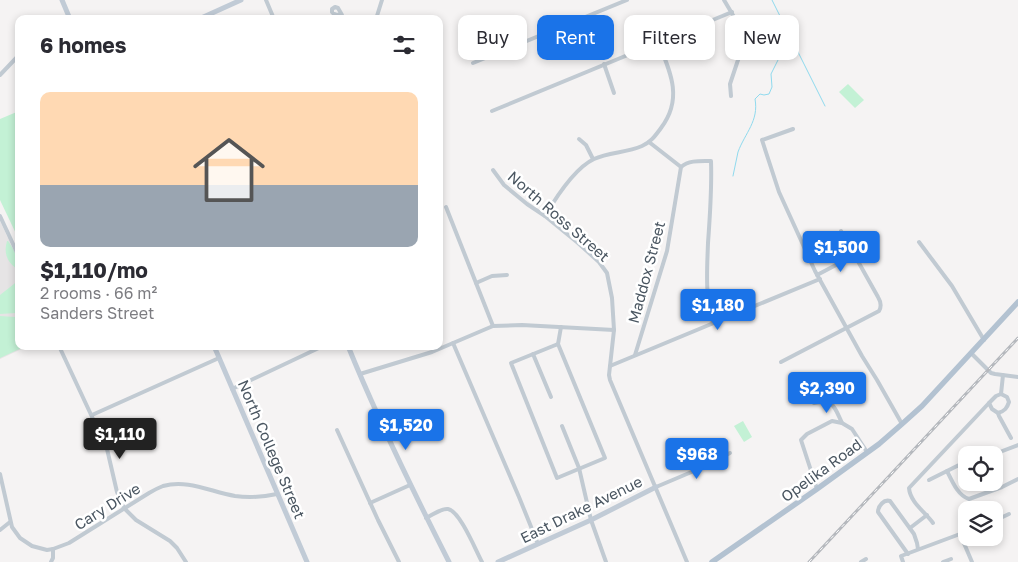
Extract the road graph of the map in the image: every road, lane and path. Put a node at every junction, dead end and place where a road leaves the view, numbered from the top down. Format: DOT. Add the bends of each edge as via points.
graph roads {
  1 [pos="62,0"];
  2 [pos="241,0"];
  3 [pos="266,0"];
  4 [pos="382,0"];
  5 [pos="628,0"];
  6 [pos="724,0"];
  7 [pos="732,12"];
  8 [pos="68,15"];
  9 [pos="208,15"];
  10 [pos="272,15"];
  11 [pos="377,15"];
  12 [pos="715,19"];
  13 [pos="624,56"];
  14 [pos="15,59"];
  15 [pos="665,60"];
  16 [pos="473,63"];
  17 [pos="604,64"];
  18 [pos="0,74"];
  19 [pos="614,93"];
  20 [pos="731,96"];
  21 [pos="492,110"];
  22 [pos="793,130"];
  23 [pos="578,139"];
  24 [pos="649,142"];
  25 [pos="593,159"];
  26 [pos="681,167"];
  27 [pos="493,170"];
  28 [pos="446,207"];
  29 [pos="0,216"];
  30 [pos="545,216"];
  31 [pos="842,231"];
  32 [pos="919,242"];
  33 [pos="15,248"];
  34 [pos="855,255"];
  35 [pos="507,275"];
  36 [pos="819,277"];
  37 [pos="476,283"];
  38 [pos="1018,302"];
  39 [pos="713,323"];
  40 [pos="493,326"];
  41 [pos="561,327"];
  42 [pos="846,328"];
  43 [pos="614,330"];
  44 [pos="984,340"];
  45 [pos="453,343"];
  46 [pos="558,344"];
  47 [pos="443,347"];
  48 [pos="61,350"];
  49 [pos="216,350"];
  50 [pos="315,350"];
  51 [pos="350,350"];
  52 [pos="437,350"];
  53 [pos="533,354"];
  54 [pos="972,354"];
  55 [pos="635,355"];
  56 [pos="219,358"];
  57 [pos="781,362"];
  58 [pos="610,366"];
  59 [pos="360,374"];
  60 [pos="1003,375"];
  61 [pos="1018,377"];
  62 [pos="232,389"];
  63 [pos="1001,394"];
  64 [pos="551,397"];
  65 [pos="989,402"];
  66 [pos="814,403"];
  67 [pos="998,413"];
  68 [pos="92,415"];
  69 [pos="842,423"];
  70 [pos="902,424"];
  71 [pos="562,426"];
  72 [pos="337,430"];
  73 [pos="1011,438"];
  74 [pos="1018,445"];
  75 [pos="1003,451"];
  76 [pos="867,452"];
  77 [pos="730,453"];
  78 [pos="958,466"];
  79 [pos="579,468"];
  80 [pos="947,471"];
  81 [pos="0,474"];
  82 [pos="1018,479"];
  83 [pos="929,480"];
  84 [pos="410,484"];
  85 [pos="656,487"];
  86 [pos="817,489"];
  87 [pos="277,494"];
  88 [pos="370,503"];
  89 [pos="124,508"];
  90 [pos="1009,514"];
  91 [pos="927,515"];
  92 [pos="1003,517"];
  93 [pos="426,518"];
  94 [pos="591,520"];
  95 [pos="10,522"];
  96 [pos="933,523"];
  97 [pos="910,528"];
  98 [pos="0,530"];
  99 [pos="958,535"];
  100 [pos="538,544"];
  101 [pos="965,546"];
  102 [pos="53,549"];
  103 [pos="918,550"];
  104 [pos="908,554"];
  105 [pos="951,559"];
  106 [pos="866,560"];
  107 [pos="51,562"];
  108 [pos="186,562"];
  109 [pos="307,562"];
  110 [pos="399,562"];
  111 [pos="449,562"];
  112 [pos="482,562"];
  113 [pos="498,562"];
  114 [pos="606,562"];
  115 [pos="687,562"];
  116 [pos="712,562"];
  117 [pos="861,562"];
  118 [pos="903,562"];
  119 [pos="943,562"];
  120 [pos="972,562"];
  1 -- 8 [label="street"];
  2 -- 9 [label="street"];
  3 -- 10 [label="street"];
  4 -- 11 [label="street"];
  5 -- 16 [label="street"];
  6 -- 7 [label="street"];
  7 -- 12 [label="street"];
  7 -- 20 [label="street" via="742,38 730,84"];
  13 -- 17 [label="street"];
  14 -- 18 [label="street"];
  15 -- 24 [label="street" via="673,85 673,99 663,126"];
  17 -- 19 [label="street"];
  17 -- 21 [label="street"];
  22 -- 36 [label="street" via="762,140 779,192"];
  23 -- 25 [label="street" via="586,145"];
  24 -- 25 [label="street"];
  24 -- 26 [label="street"];
  25 -- 30 [label="street" via="574,176"];
  26 -- 39 [label="street" via="690,162 711,161 706,283"];
  26 -- 55 [label="street, Maddox Street" via="667,251"];
  27 -- 30 [label="street, North Ross Street" via="504,185"];
  28 -- 37 [label="street"];
  29 -- 33 [label="street"];
  30 -- 43 [label="street, North Ross Street" via="607,272"];
  31 -- 34 [label="street"];
  32 -- 44 [label="street" via="952,286"];
  34 -- 36 [label="street"];
  34 -- 42 [label="street" via="881,301 881,307"];
  35 -- 37 [label="street" via="492,276"];
  36 -- 39 [label="street"];
  36 -- 42 [label="street"];
  37 -- 40 [label="street"];
  38 -- 44 [label="main road, Opelika Road"];
  39 -- 55 [label="street"];
  40 -- 41 [label="street"];
  40 -- 45 [label="street"];
  41 -- 43 [label="street"];
  41 -- 46 [label="street"];
  42 -- 57 [label="street"];
  42 -- 70 [label="street"];
  43 -- 58 [label="street, North Ross Street"];
  44 -- 54 [label="main road, Opelika Road"];
  45 -- 47 [label="street"];
  45 -- 100 [label="street"];
  46 -- 53 [label="street"];
  46 -- 79 [label="street" via="605,458"];
  48 -- 68 [label="street"];
  49 -- 56 [label="street, North College Street"];
  50 -- 62 [label="street"];
  51 -- 59 [label="street"];
  52 -- 59 [label="street"];
  53 -- 64 [label="street"];
  53 -- 79 [label="street" via="511,363 557,478"];
  54 -- 60 [label="street" via="991,373"];
  54 -- 70 [label="main road, Opelika Road"];
  55 -- 58 [label="street"];
  56 -- 62 [label="street, North College Street"];
  56 -- 68 [label="street"];
  58 -- 85 [label="street, North Ross Street" via="614,390"];
  59 -- 84 [label="street"];
  60 -- 61 [label="street"];
  60 -- 63 [label="street"];
  62 -- 87 [label="street, North College Street"];
  63 -- 65 [label="street"];
  63 -- 67 [label="street" via="1009,402 1005,410"];
  65 -- 67 [label="street"];
  65 -- 91 [label="street" via="909,488 913,500"];
  66 -- 69 [label="street" via="826,401 832,404"];
  67 -- 73 [label="street"];
  68 -- 89 [label="street" via="107,449"];
  69 -- 76 [label="street" via="852,429"];
  69 -- 86 [label="street" via="832,421 801,440"];
  70 -- 76 [label="main road, Opelika Road"];
  71 -- 79 [label="street"];
  72 -- 88 [label="street"];
  74 -- 75 [label="street"];
  76 -- 86 [label="main road, Opelika Road"];
  77 -- 85 [label="street, East Drake Avenue"];
  78 -- 80 [label="street"];
  79 -- 94 [label="street"];
  80 -- 82 [label="street" via="964,498 969,499"];
  80 -- 83 [label="street"];
  81 -- 95 [label="street"];
  84 -- 88 [label="street"];
  84 -- 93 [label="street"];
  85 -- 94 [label="street, East Drake Avenue"];
  85 -- 115 [label="street, North Ross Street"];
  86 -- 116 [label="main road, Opelika Road"];
  87 -- 89 [label="street, Cary Drive" via="250,498 178,484 149,492"];
  87 -- 109 [label="street, North College Street"];
  88 -- 110 [label="street"];
  89 -- 102 [label="street, Cary Drive" via="69,543"];
  89 -- 108 [label="street" via="136,520 170,541"];
  90 -- 92 [label="street"];
  91 -- 96 [label="street"];
  91 -- 97 [label="street"];
  93 -- 111 [label="street"];
  93 -- 112 [label="street" via="445,509 455,512"];
  94 -- 100 [label="street, East Drake Avenue"];
  94 -- 114 [label="street"];
  95 -- 98 [label="street"];
  95 -- 102 [label="street" via="20,538 32,546"];
  97 -- 103 [label="street"];
  97 -- 104 [label="street" via="888,500 879,507 878,512"];
  99 -- 103 [label="street"];
  100 -- 113 [label="street, East Drake Avenue"];
  101 -- 120 [label="street"];
  102 -- 107 [label="street"];
  103 -- 104 [label="street"];
  104 -- 118 [label="street" via="901,556"];
  105 -- 119 [label="street"];
  106 -- 117 [label="street"];
}
